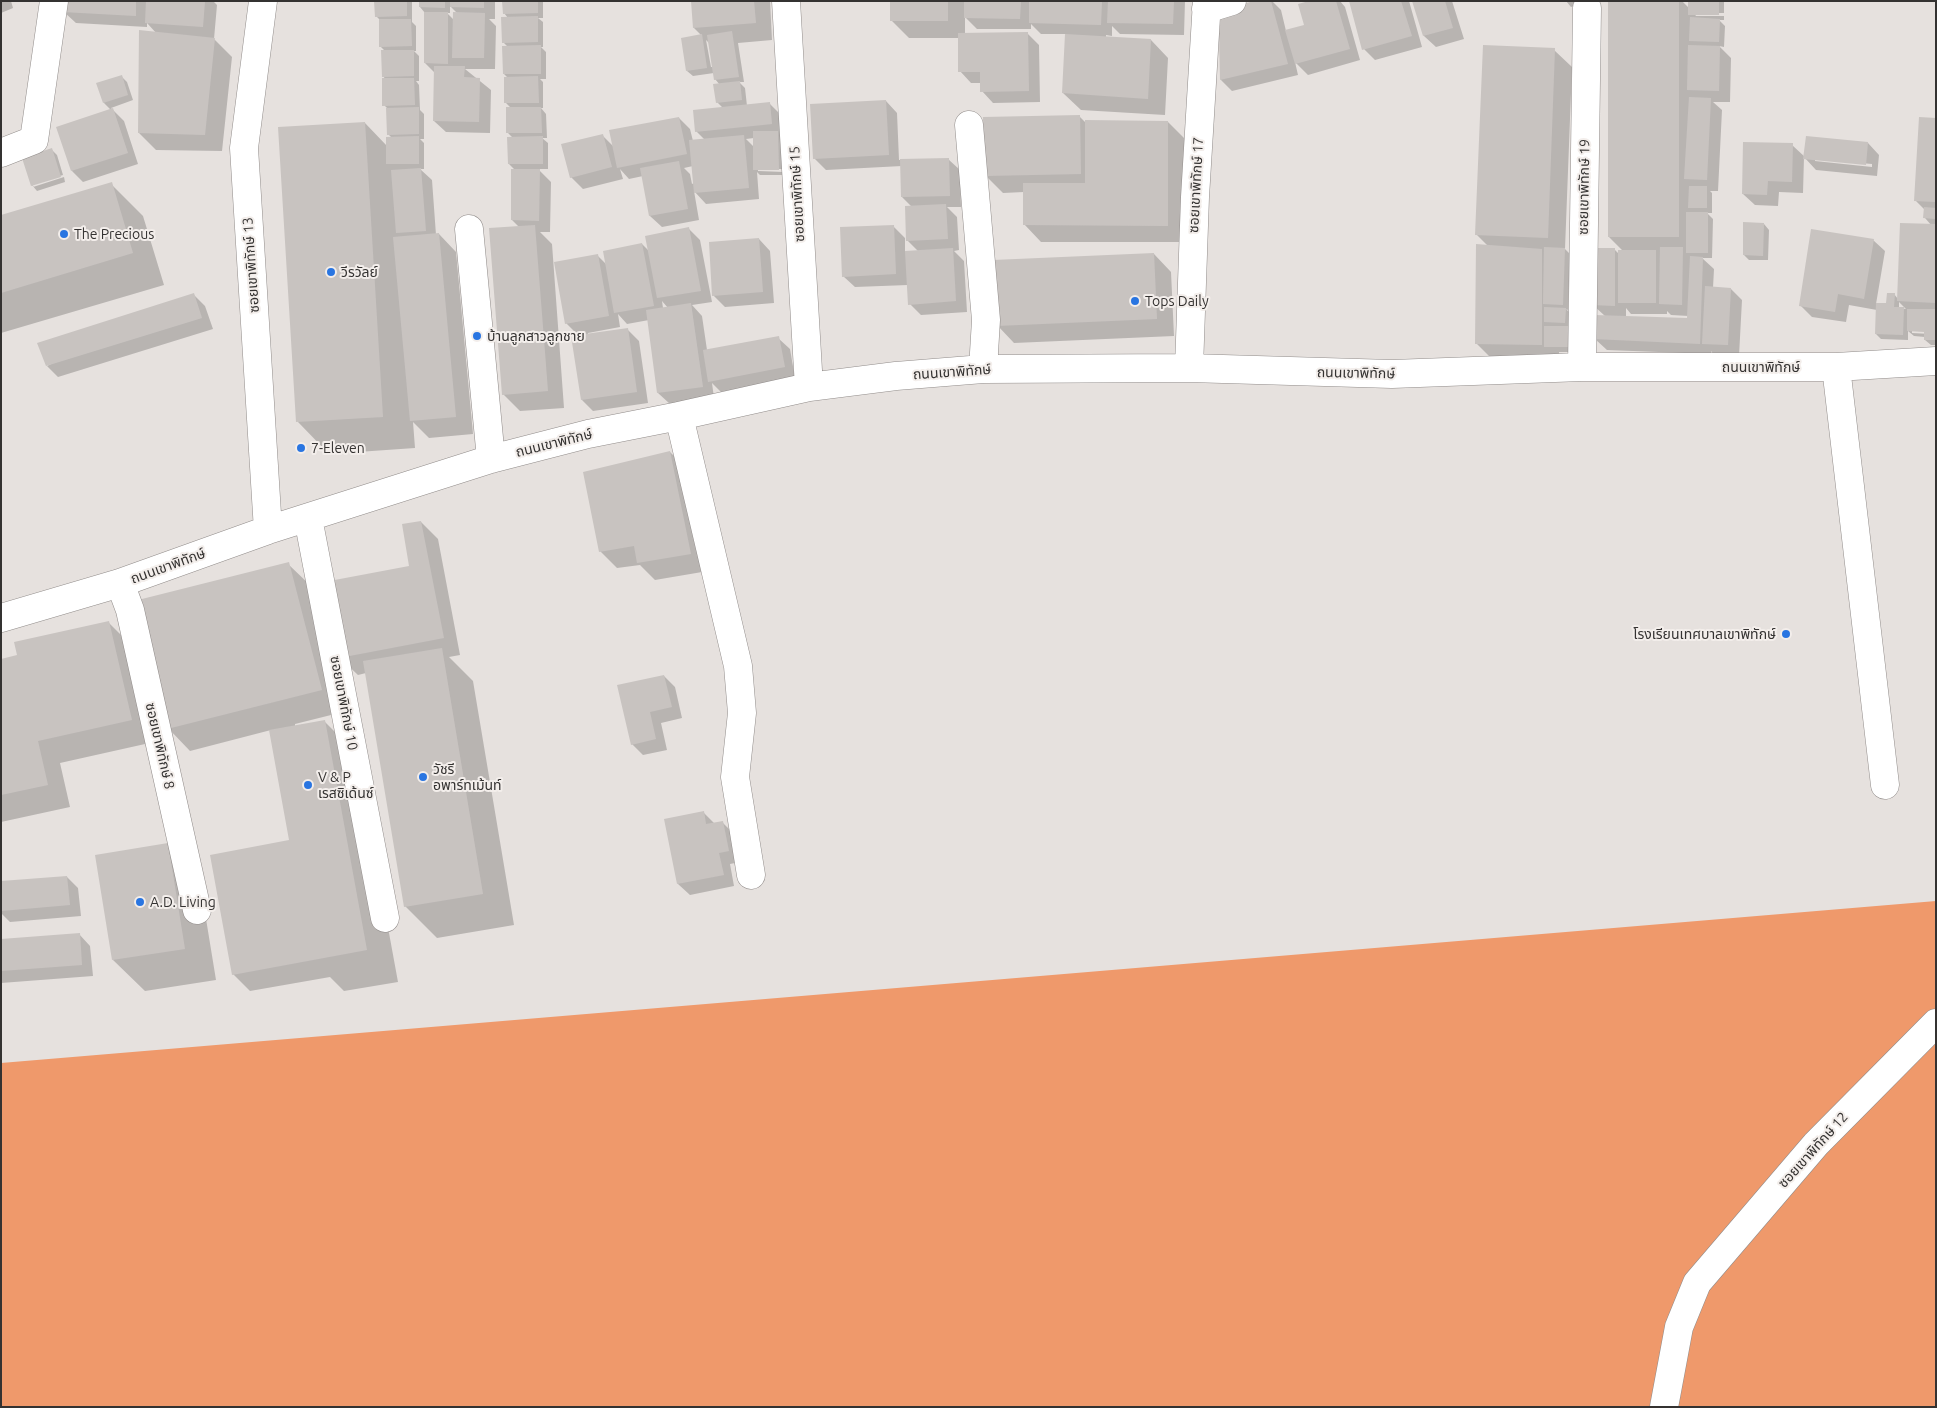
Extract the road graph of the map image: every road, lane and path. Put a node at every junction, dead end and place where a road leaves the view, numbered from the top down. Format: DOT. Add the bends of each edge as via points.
graph roads {
  1 [pos="54,1"];
  2 [pos="263,1"];
  3 [pos="786,1"];
  4 [pos="1232,1"];
  5 [pos="1206,5"];
  6 [pos="1587,8"];
  7 [pos="969,125"];
  8 [pos="1,153"];
  9 [pos="469,229"];
  10 [pos="1936,362"];
  11 [pos="1836,367"];
  12 [pos="1189,368"];
  13 [pos="1582,368"];
  14 [pos="984,369"];
  15 [pos="809,388"];
  16 [pos="679,416"];
  17 [pos="491,459"];
  18 [pos="308,518"];
  19 [pos="268,530"];
  20 [pos="120,583"];
  21 [pos="1,618"];
  22 [pos="1885,785"];
  23 [pos="751,875"];
  24 [pos="197,910"];
  25 [pos="385,918"];
  26 [pos="1936,1022"];
  27 [pos="1664,1407"];
  1 -- 8 [label="street" via="34,140"];
  2 -- 19 [label="street, ซอยเขาพิทักษ์ 13" via="244,148"];
  3 -- 15 [label="street, ซอยเขาพิทักษ์ 15"];
  4 -- 5 [label="street"];
  5 -- 12 [label="street, ซอยเขาพิทักษ์ 17"];
  6 -- 13 [label="street, ซอยเขาพิทักษ์ 19"];
  7 -- 14 [label="street" via="986,320"];
  9 -- 17 [label="street"];
  10 -- 11 [label="street, ถนนเขาพิทักษ์"];
  11 -- 13 [label="street, ถนนเขาพิทักษ์"];
  11 -- 22 [label="street"];
  12 -- 13 [label="street, ถนนเขาพิทักษ์" via="1392,374"];
  12 -- 14 [label="street, ถนนเขาพิทักษ์"];
  14 -- 15 [label="street, ถนนเขาพิทักษ์" via="896,376"];
  15 -- 16 [label="street, ถนนเขาพิทักษ์"];
  16 -- 17 [label="street, ถนนเขาพิทักษ์" via="588,434"];
  16 -- 23 [label="street" via="738,666 742,713 735,778"];
  17 -- 18 [label="street, ถนนเขาพิทักษ์"];
  18 -- 19 [label="street, ถนนเขาพิทักษ์"];
  18 -- 25 [label="street, ซอยเขาพิทักษ์ 10"];
  19 -- 20 [label="street, ถนนเขาพิทักษ์"];
  20 -- 21 [label="street, ถนนเขาพิทักษ์"];
  20 -- 24 [label="street, ซอยเขาพิทักษ์ 8" via="130,610"];
  26 -- 27 [label="street, ซอยเขาพิทักษ์ 12" via="1816,1144 1697,1283 1680,1327"];
}
